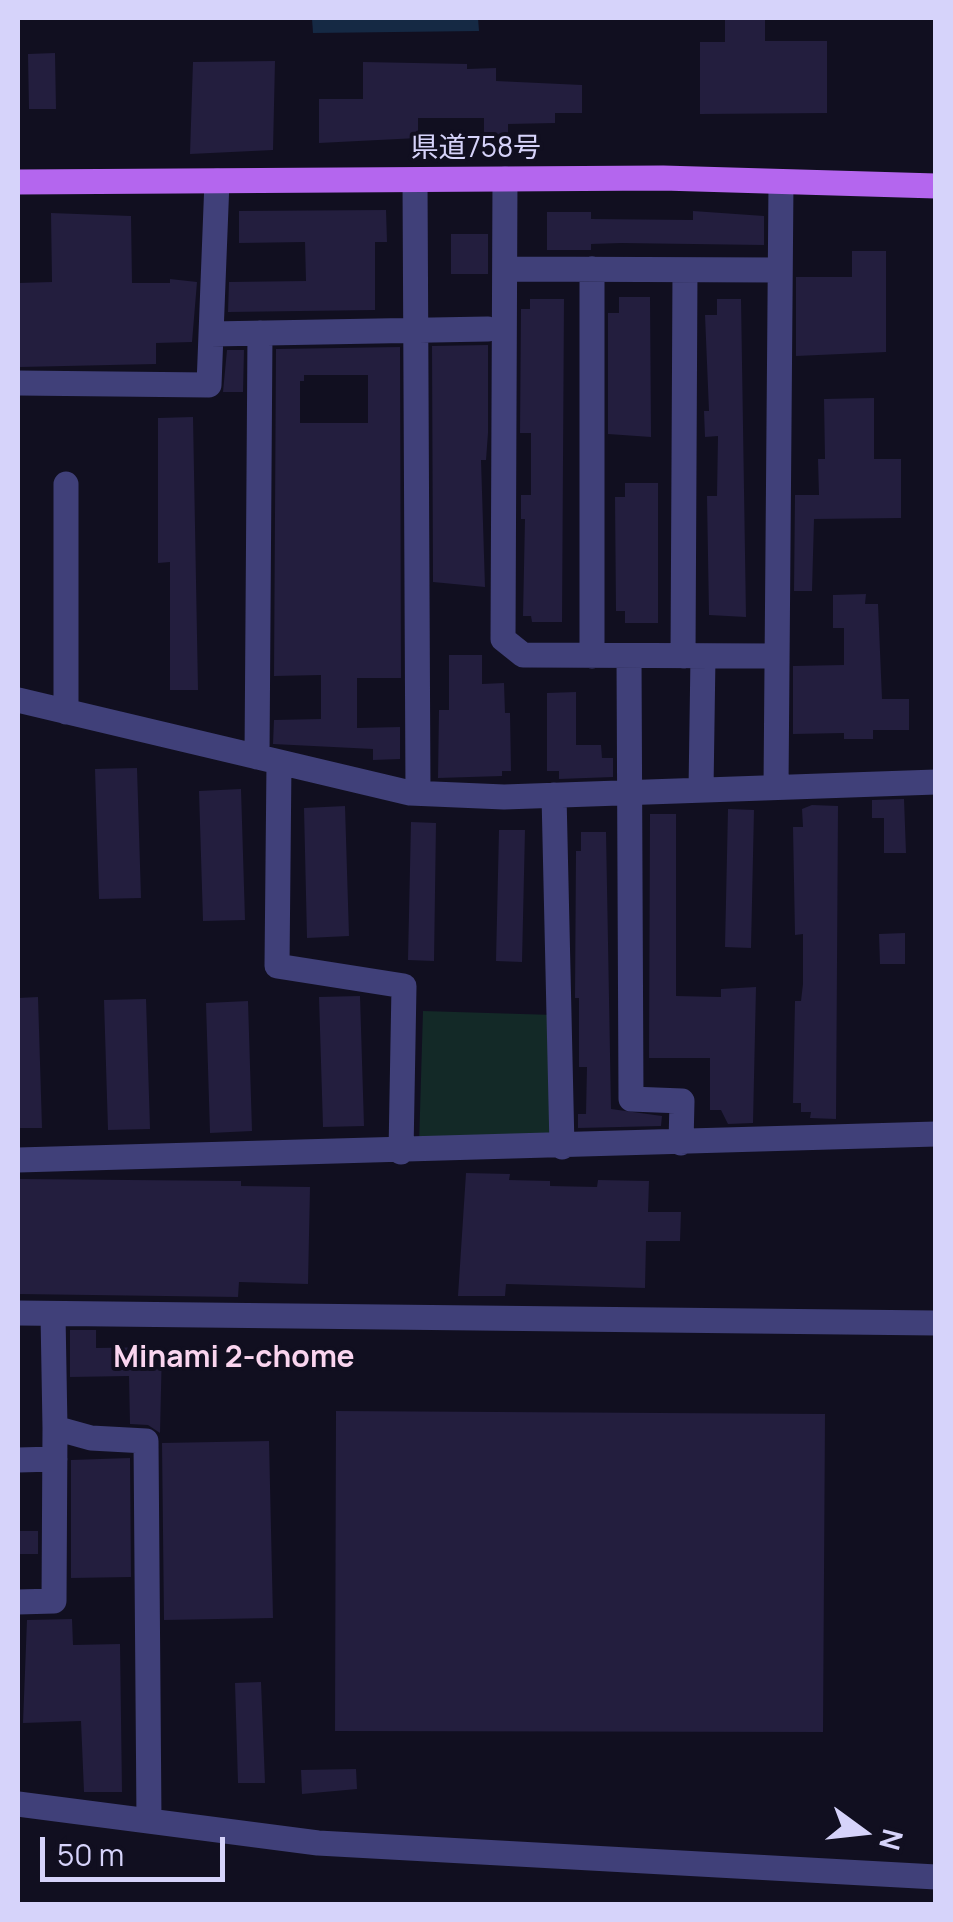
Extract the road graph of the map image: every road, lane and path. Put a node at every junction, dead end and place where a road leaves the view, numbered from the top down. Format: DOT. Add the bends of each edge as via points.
graph roads {
  1 [pos="505,179"];
  2 [pos="415,180"];
  3 [pos="217,181"];
  4 [pos="18,182"];
  5 [pos="781,182"];
  6 [pos="936,186"];
  7 [pos="505,269"];
  8 [pos="592,269"];
  9 [pos="685,270"];
  10 [pos="780,270"];
  11 [pos="488,329"];
  12 [pos="416,330"];
  13 [pos="260,333"];
  14 [pos="211,334"];
  15 [pos="18,384"];
  16 [pos="66,484"];
  17 [pos="592,656"];
  18 [pos="630,656"];
  19 [pos="693,656"];
  20 [pos="777,656"];
  21 [pos="18,700"];
  22 [pos="66,712"];
  23 [pos="268,760"];
  24 [pos="936,782"];
  25 [pos="776,787"];
  26 [pos="701,790"];
  27 [pos="418,793"];
  28 [pos="626,793"];
  29 [pos="554,795"];
  30 [pos="936,1134"];
  31 [pos="682,1143"];
  32 [pos="562,1147"];
  33 [pos="401,1152"];
  34 [pos="18,1160"];
  35 [pos="18,1314"];
  36 [pos="52,1314"];
  37 [pos="936,1323"];
  38 [pos="55,1428"];
  39 [pos="55,1459"];
  40 [pos="18,1460"];
  41 [pos="18,1602"];
  42 [pos="18,1804"];
  43 [pos="149,1821"];
  44 [pos="936,1877"];
  1 -- 2 [label="main road, 県道758号"];
  1 -- 5 [label="main road, 県道758号"];
  1 -- 7 [label="street"];
  2 -- 3 [label="main road, 県道758号"];
  2 -- 12 [label="street"];
  3 -- 4 [label="main road, 県道758号"];
  3 -- 14 [label="street"];
  5 -- 6 [label="main road, 県道758号"];
  5 -- 10 [label="street"];
  7 -- 8 [label="street"];
  7 -- 17 [label="street" via="503,638 523,655"];
  8 -- 9 [label="street"];
  8 -- 17 [label="street"];
  9 -- 10 [label="street"];
  9 -- 19 [label="street"];
  10 -- 20 [label="street"];
  11 -- 12 [label="street"];
  12 -- 13 [label="street"];
  12 -- 27 [label="street"];
  13 -- 14 [label="street"];
  13 -- 23 [label="street"];
  14 -- 15 [label="street" via="209,385"];
  16 -- 22 [label="street"];
  17 -- 18 [label="street"];
  18 -- 19 [label="street"];
  18 -- 28 [label="street"];
  19 -- 20 [label="street"];
  19 -- 26 [label="street"];
  20 -- 25 [label="street"];
  21 -- 22 [label="street"];
  22 -- 23 [label="street"];
  23 -- 27 [label="street"];
  23 -- 33 [label="street" via="276,966 404,986"];
  24 -- 25 [label="street"];
  25 -- 26 [label="street"];
  26 -- 28 [label="street"];
  27 -- 29 [label="street"];
  28 -- 29 [label="street"];
  28 -- 31 [label="street" via="631,1099 682,1101"];
  29 -- 32 [label="street"];
  30 -- 31 [label="street"];
  31 -- 32 [label="street"];
  32 -- 33 [label="street"];
  33 -- 34 [label="street"];
  35 -- 36 [label="street"];
  36 -- 37 [label="street"];
  36 -- 38 [label="street"];
  38 -- 39 [label="street"];
  38 -- 43 [label="street" via="90,1438 146,1440"];
  39 -- 40 [label="street"];
  39 -- 41 [label="street" via="54,1600"];
  42 -- 43 [label="street"];
  43 -- 44 [label="street" via="318,1843"];
}
